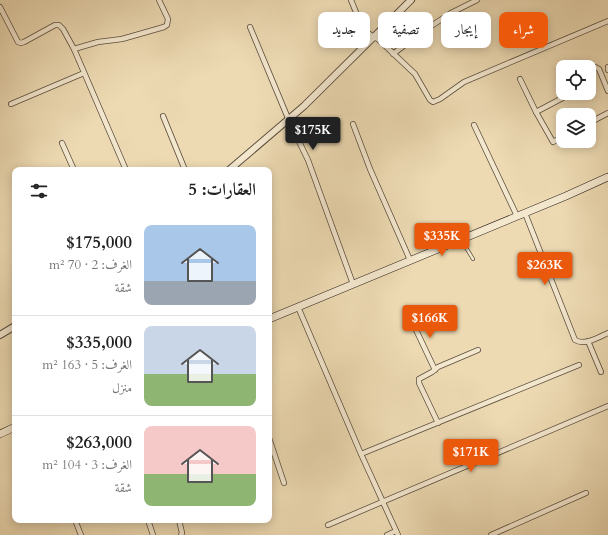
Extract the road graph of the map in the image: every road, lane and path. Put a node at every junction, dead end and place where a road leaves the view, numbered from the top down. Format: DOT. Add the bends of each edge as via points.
graph roads {
  1 [pos="159,0"];
  2 [pos="351,0"];
  3 [pos="411,0"];
  4 [pos="477,0"];
  5 [pos="0,7"];
  6 [pos="608,21"];
  7 [pos="250,27"];
  8 [pos="372,38"];
  9 [pos="74,49"];
  10 [pos="393,54"];
  11 [pos="608,67"];
  12 [pos="596,68"];
  13 [pos="608,70"];
  14 [pos="84,73"];
  15 [pos="520,79"];
  16 [pos="608,91"];
  17 [pos="559,100"];
  18 [pos="11,104"];
  19 [pos="536,112"];
  20 [pos="608,112"];
  21 [pos="163,116"];
  22 [pos="288,118"];
  23 [pos="596,118"];
  24 [pos="353,124"];
  25 [pos="474,125"];
  26 [pos="556,140"];
  27 [pos="62,143"];
  28 [pos="73,167"];
  29 [pos="125,167"];
  30 [pos="184,167"];
  31 [pos="232,167"];
  32 [pos="608,177"];
  33 [pos="525,212"];
  34 [pos="517,216"];
  35 [pos="461,239"];
  36 [pos="410,260"];
  37 [pos="472,260"];
  38 [pos="353,284"];
  39 [pos="298,307"];
  40 [pos="409,315"];
  41 [pos="272,318"];
  42 [pos="12,328"];
  43 [pos="608,333"];
  44 [pos="0,334"];
  45 [pos="588,341"];
  46 [pos="478,350"];
  47 [pos="579,365"];
  48 [pos="435,370"];
  49 [pos="601,372"];
  50 [pos="608,406"];
  51 [pos="438,423"];
  52 [pos="12,428"];
  53 [pos="0,434"];
  54 [pos="272,447"];
  55 [pos="361,454"];
  56 [pos="284,483"];
  57 [pos="586,493"];
  58 [pos="383,501"];
  59 [pos="76,523"];
  60 [pos="149,523"];
  61 [pos="180,523"];
  62 [pos="328,525"];
  63 [pos="397,533"];
  64 [pos="81,535"];
  65 [pos="153,535"];
  66 [pos="181,535"];
  67 [pos="387,535"];
  68 [pos="491,535"];
  1 -- 9 [label="street" via="168,19 164,27"];
  2 -- 8 [label="street" via="362,27"];
  3 -- 8 [label="street"];
  4 -- 10 [label="street" via="451,13"];
  5 -- 9 [label="street" via="18,42 24,42 59,25"];
  6 -- 10 [label="street" via="464,82 433,102 415,74"];
  7 -- 22 [label="street"];
  8 -- 10 [label="street" via="378,39"];
  8 -- 22 [label="street" via="304,106"];
  9 -- 14 [label="street"];
  11 -- 13 [label="street"];
  12 -- 16 [label="street"];
  14 -- 18 [label="street"];
  14 -- 29 [label="street"];
  15 -- 19 [label="street"];
  17 -- 19 [label="street"];
  19 -- 26 [label="street" via="553,142"];
  20 -- 23 [label="street"];
  21 -- 30 [label="street"];
  22 -- 31 [label="street"];
  22 -- 38 [label="street" via="308,160"];
  24 -- 36 [label="street"];
  25 -- 34 [label="street"];
  27 -- 28 [label="street"];
  32 -- 33 [label="main road"];
  33 -- 34 [label="main road"];
  33 -- 45 [label="street" via="574,338 581,343"];
  34 -- 35 [label="main road"];
  35 -- 36 [label="main road"];
  35 -- 37 [label="lane"];
  36 -- 38 [label="main road"];
  38 -- 39 [label="main road"];
  39 -- 41 [label="main road"];
  39 -- 55 [label="street"];
  40 -- 48 [label="street"];
  42 -- 44 [label="street"];
  43 -- 45 [label="street"];
  45 -- 49 [label="street"];
  46 -- 48 [label="street"];
  47 -- 51 [label="street"];
  48 -- 51 [label="street" via="420,378 419,382"];
  50 -- 58 [label="street"];
  51 -- 55 [label="street"];
  52 -- 53 [label="main road"];
  54 -- 56 [label="street"];
  55 -- 58 [label="street"];
  57 -- 68 [label="street"];
  58 -- 62 [label="street"];
  58 -- 63 [label="street"];
  59 -- 64 [label="street"];
  60 -- 65 [label="street"];
  61 -- 66 [label="street"];
  63 -- 67 [label="street"];
}
